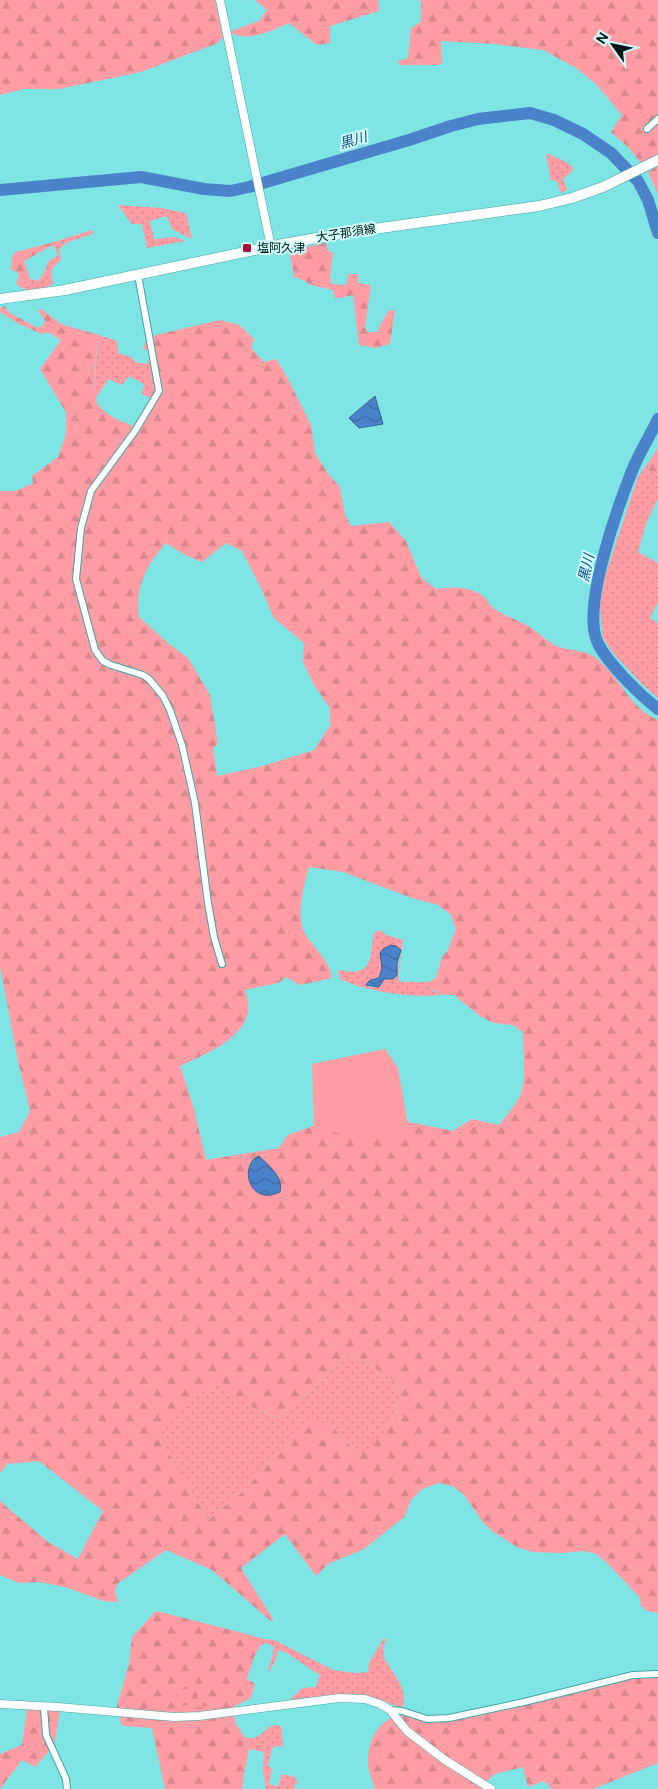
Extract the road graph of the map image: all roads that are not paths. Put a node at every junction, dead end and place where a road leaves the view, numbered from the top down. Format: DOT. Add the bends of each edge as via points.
graph roads {
  1 [pos="220,0"];
  2 [pos="658,119"];
  3 [pos="648,129"];
  4 [pos="658,160"];
  5 [pos="271,247"];
  6 [pos="138,275"];
  7 [pos="0,299"];
  8 [pos="222,964"];
  9 [pos="658,1674"];
  10 [pos="0,1704"];
  11 [pos="44,1706"];
  12 [pos="390,1710"];
  13 [pos="67,1789"];
  14 [pos="491,1789"];
  1 -- 5 [label="street"];
  2 -- 3 [label="street"];
  4 -- 5 [label="main road, 大子那須線" via="603,187 539,206 371,229"];
  5 -- 6 [label="main road, 大子那須線"];
  6 -- 7 [label="main road, 大子那須線"];
  6 -- 8 [label="street" via="159,391 135,431 91,491 81,528 76,579 98,656 111,665 149,679 163,696 174,721 195,803 208,903"];
  9 -- 12 [label="street" via="633,1675 438,1720"];
  10 -- 11 [label="street"];
  11 -- 12 [label="street" via="174,1717 354,1698 373,1701"];
  11 -- 13 [label="street" via="46,1736 66,1779"];
  12 -- 14 [label="street" via="407,1731"];
}
